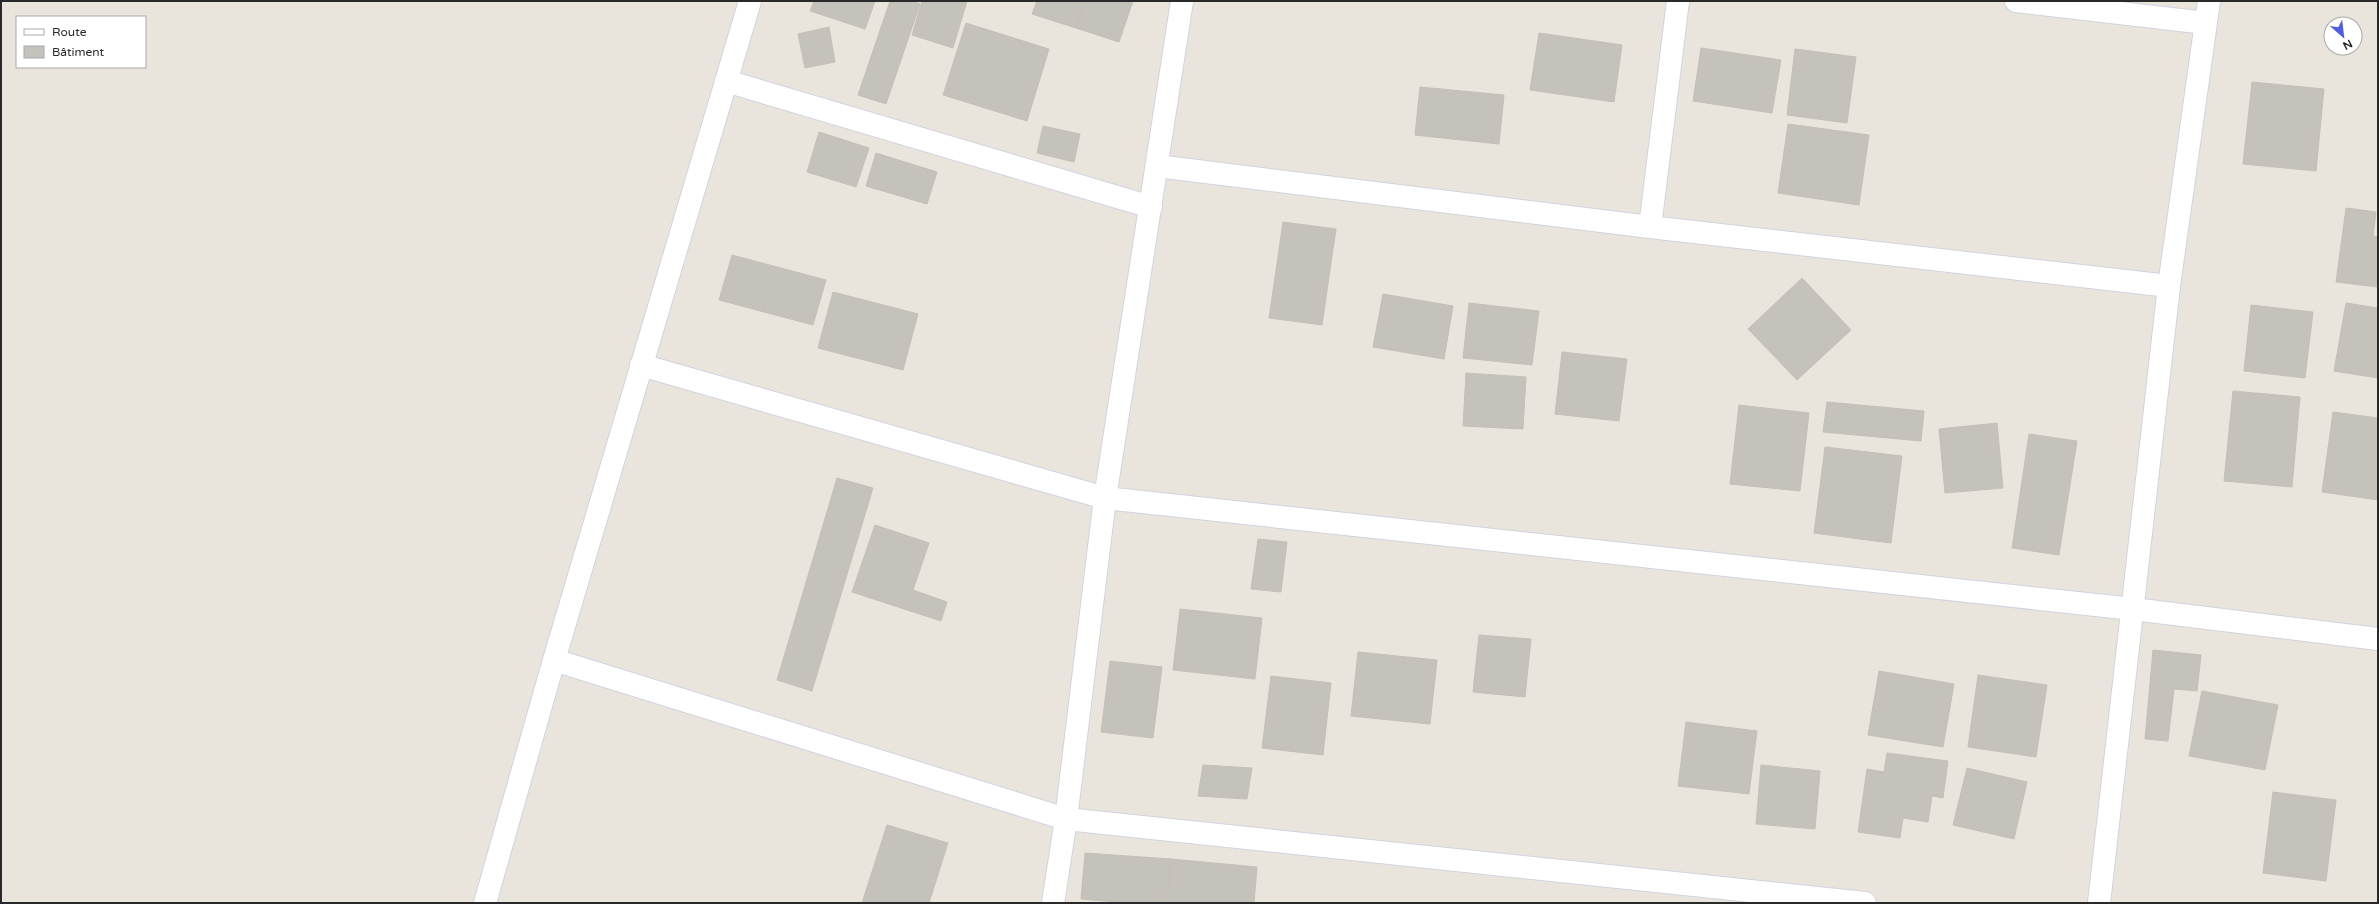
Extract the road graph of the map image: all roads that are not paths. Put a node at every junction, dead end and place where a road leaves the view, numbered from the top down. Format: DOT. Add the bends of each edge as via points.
graph roads {
  1 [pos="750,1"];
  2 [pos="1182,1"];
  3 [pos="1678,1"];
  4 [pos="2016,1"];
  5 [pos="2209,1"];
  6 [pos="2206,23"];
  7 [pos="726,81"];
  8 [pos="1157,166"];
  9 [pos="1150,207"];
  10 [pos="1650,227"];
  11 [pos="2169,286"];
  12 [pos="641,366"];
  13 [pos="1105,498"];
  14 [pos="2133,609"];
  15 [pos="2378,639"];
  16 [pos="554,660"];
  17 [pos="1066,819"];
  18 [pos="485,903"];
  19 [pos="1053,903"];
  20 [pos="1865,903"];
  21 [pos="2099,903"];
  1 -- 7 [label="street"];
  2 -- 8 [label="street"];
  3 -- 10 [label="street"];
  4 -- 6 [label="street"];
  5 -- 6 [label="street"];
  6 -- 11 [label="street"];
  7 -- 9 [label="street"];
  7 -- 12 [label="street"];
  8 -- 9 [label="street"];
  8 -- 10 [label="street"];
  9 -- 13 [label="street"];
  10 -- 11 [label="street"];
  11 -- 14 [label="street"];
  12 -- 13 [label="street"];
  12 -- 16 [label="street"];
  13 -- 14 [label="street"];
  13 -- 17 [label="street"];
  14 -- 15 [label="street"];
  14 -- 21 [label="street"];
  16 -- 17 [label="street"];
  16 -- 18 [label="street"];
  17 -- 19 [label="street"];
  17 -- 20 [label="street"];
}
